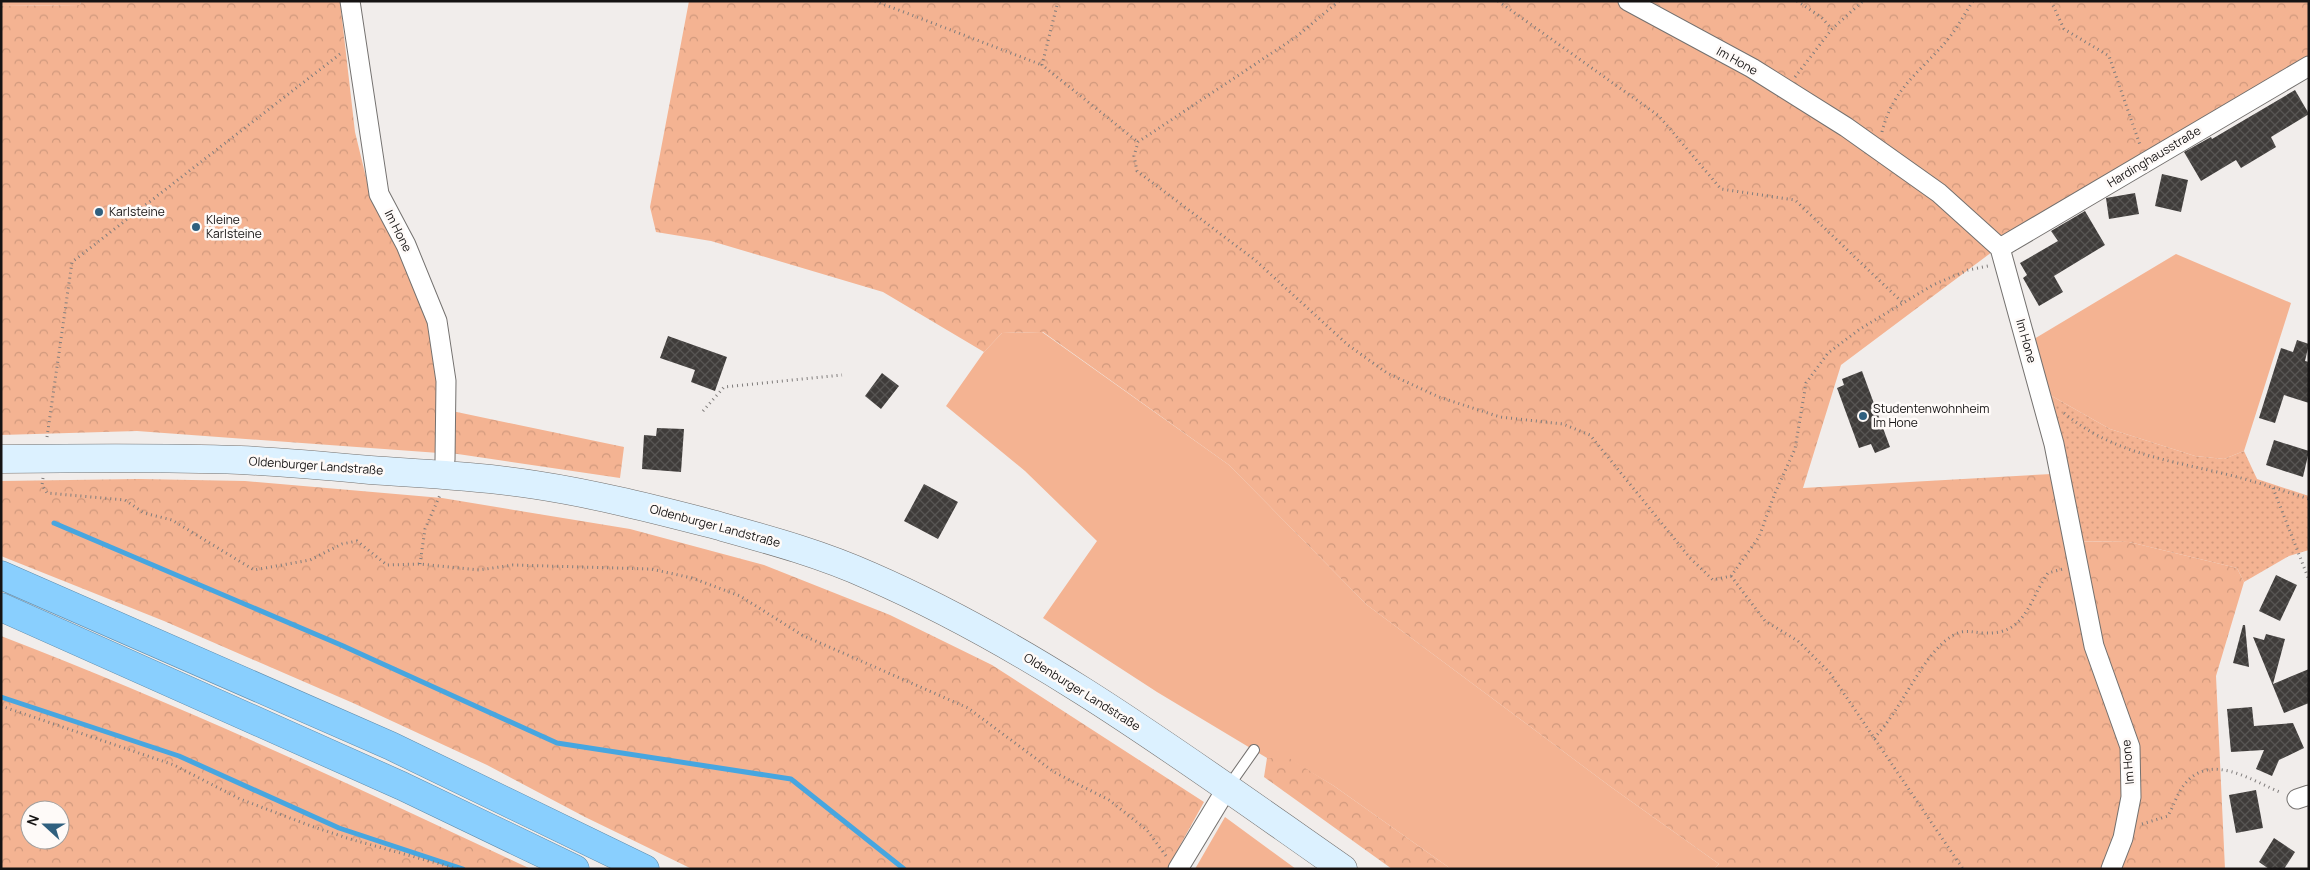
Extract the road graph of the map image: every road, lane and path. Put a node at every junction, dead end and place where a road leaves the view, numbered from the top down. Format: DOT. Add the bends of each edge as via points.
graph roads {
  1 [pos="350,1"];
  2 [pos="874,1"];
  3 [pos="1058,1"];
  4 [pos="1339,1"];
  5 [pos="1498,1"];
  6 [pos="1628,1"];
  7 [pos="1797,1"];
  8 [pos="1863,1"];
  9 [pos="1972,1"];
  10 [pos="2051,1"];
  11 [pos="1832,29"];
  12 [pos="356,42"];
  13 [pos="1042,65"];
  14 [pos="2309,66"];
  15 [pos="1786,89"];
  16 [pos="1138,142"];
  17 [pos="1878,150"];
  18 [pos="2145,162"];
  19 [pos="2002,256"];
  20 [pos="1903,303"];
  21 [pos="842,374"];
  22 [pos="2043,399"];
  23 [pos="703,411"];
  24 [pos="46,442"];
  25 [pos="1,459"];
  26 [pos="444,467"];
  27 [pos="44,471"];
  28 [pos="2273,488"];
  29 [pos="2309,499"];
  30 [pos="420,564"];
  31 [pos="2078,565"];
  32 [pos="1,575"];
  33 [pos="1731,576"];
  34 [pos="2309,580"];
  35 [pos="1,607"];
  36 [pos="1,706"];
  37 [pos="1874,738"];
  38 [pos="1254,750"];
  39 [pos="1227,788"];
  40 [pos="2303,797"];
  41 [pos="2124,830"];
  42 [pos="1174,865"];
  43 [pos="458,869"];
  44 [pos="575,869"];
  45 [pos="645,869"];
  46 [pos="1343,869"];
  47 [pos="1963,869"];
  48 [pos="2111,869"];
  1 -- 12 [label="street, Im Hone"];
  2 -- 13 [label="path"];
  3 -- 13 [label="path"];
  4 -- 16 [label="path" via="1296,37"];
  5 -- 20 [label="path" via="1659,116 1720,189 1795,200"];
  6 -- 15 [label="street, Im Hone"];
  7 -- 11 [label="path"];
  8 -- 11 [label="path"];
  9 -- 17 [label="path" via="1950,37 1907,81 1886,117"];
  10 -- 18 [label="path" via="2064,29 2109,56"];
  11 -- 15 [label="path"];
  12 -- 24 [label="path" via="72,262"];
  12 -- 26 [label="street, Im Hone" via="379,194 406,245 437,321 446,381"];
  13 -- 16 [label="path"];
  14 -- 18 [label="street, Hardinghausstraße"];
  15 -- 17 [label="street, Im Hone"];
  16 -- 33 [label="path" via="1134,156 1137,171 1255,260 1348,345 1387,373 1439,397 1500,417 1563,424 1590,435 1690,558 1713,580"];
  17 -- 19 [label="street, Im Hone" via="1939,193"];
  18 -- 19 [label="street, Hardinghausstraße"];
  19 -- 20 [label="path" via="1933,285"];
  19 -- 22 [label="street, Im Hone"];
  20 -- 33 [label="path" via="1828,353 1806,383 1795,449 1774,493 1759,537"];
  21 -- 23 [label="path" via="724,386"];
  22 -- 28 [label="path" via="2100,439 2186,467"];
  22 -- 31 [label="street, Im Hone"];
  25 -- 26 [label="street, Oldenburger Landstraße" via="136,458"];
  26 -- 30 [label="path" via="442,489 425,529"];
  26 -- 39 [label="street, Oldenburger Landstraße" via="636,504 821,556 932,605 1010,647 1117,713"];
  27 -- 30 [label="path" via="42,485 47,493 126,500 144,513 172,520 254,570 310,560 342,544 357,541 387,565"];
  28 -- 29 [label="path"];
  28 -- 34 [label="path"];
  30 -- 42 [label="path" via="479,570 513,565 651,570 692,578 740,596 802,635 968,708 1054,772 1109,800 1147,830"];
  31 -- 37 [label="path" via="2048,572 2019,623 2010,630 1996,633 1969,630 1953,635 1935,651 1892,718"];
  31 -- 41 [label="street, Im Hone" via="2094,646 2130,747 2131,797"];
  32 -- 45 [label="highway" via="391,746"];
  33 -- 37 [label="path" via="1765,621 1798,641 1830,673"];
  35 -- 44 [label="highway" via="262,722"];
  36 -- 43 [label="path" via="174,765 240,799 311,826"];
  37 -- 47 [label="path"];
  38 -- 39 [label="lane"];
  39 -- 42 [label="street"];
  39 -- 46 [label="street, Oldenburger Landstraße"];
  40 -- 41 [label="path" via="2224,769 2207,768 2185,784 2168,816"];
  41 -- 48 [label="street, Im Hone"];
}
